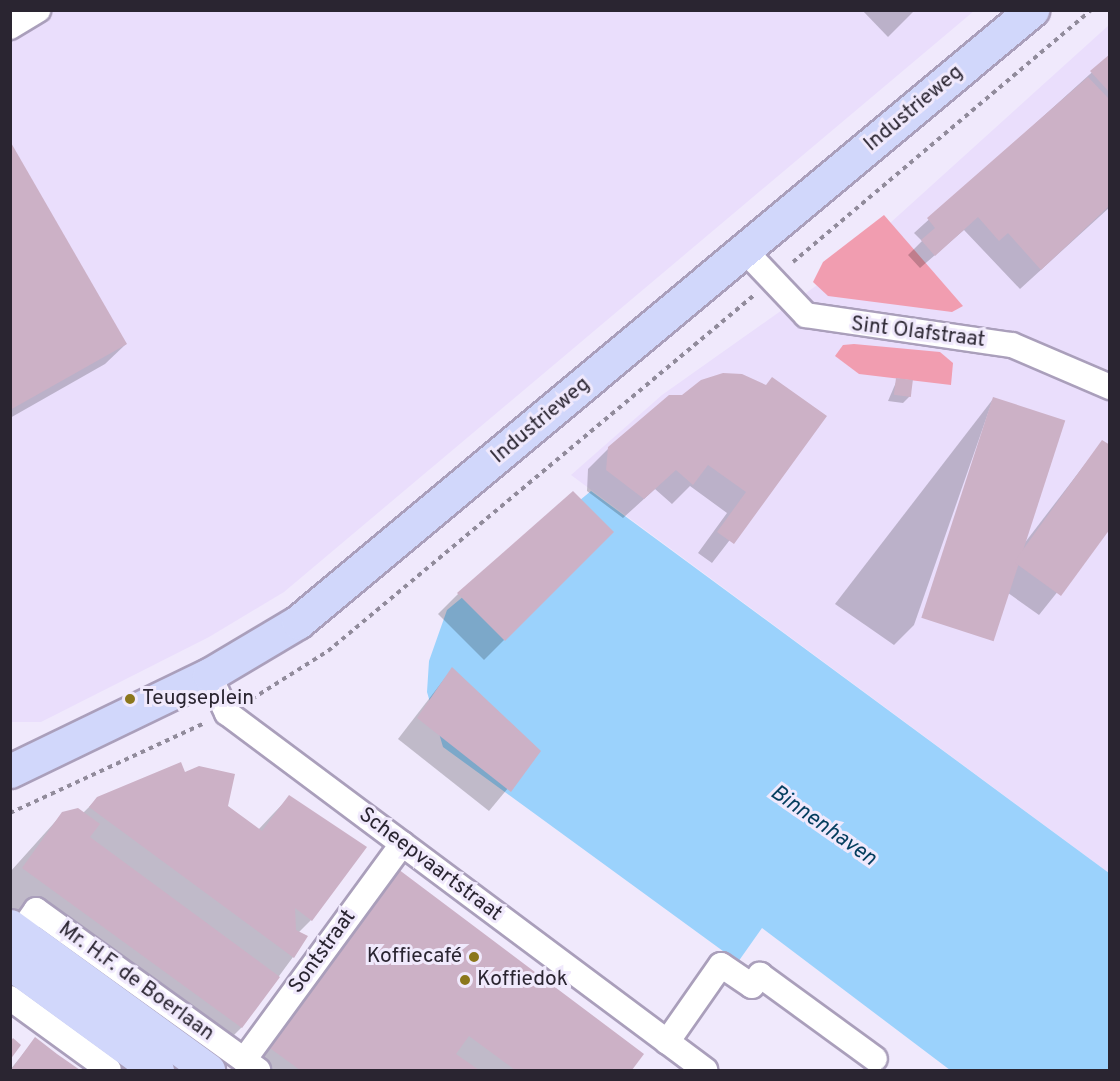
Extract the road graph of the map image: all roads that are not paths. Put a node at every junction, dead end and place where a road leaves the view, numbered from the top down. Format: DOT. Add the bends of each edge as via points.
graph roads {
  1 [pos="38,10"];
  2 [pos="1032,10"];
  3 [pos="10,27"];
  4 [pos="746,252"];
  5 [pos="1110,387"];
  6 [pos="209,675"];
  7 [pos="10,771"];
  8 [pos="402,844"];
  9 [pos="14,940"];
  10 [pos="10,998"];
  11 [pos="667,1042"];
  12 [pos="251,1065"];
  13 [pos="690,1066"];
  14 [pos="878,1067"];
  15 [pos="109,1071"];
  16 [pos="157,1071"];
  17 [pos="208,1071"];
  1 -- 3 [label="street"];
  2 -- 4 [label="street, Industrieweg"];
  4 -- 5 [label="street, Sint Olafstraat" via="806,315 1012,345"];
  4 -- 6 [label="street, Industrieweg" via="307,615"];
  6 -- 7 [label="street, Industrieweg"];
  6 -- 8 [label="street, Scheepvaartstraat" via="227,713"];
  8 -- 11 [label="street, Scheepvaartstraat"];
  8 -- 12 [label="street, Sontstraat"];
  9 -- 12 [label="street, Mr. H.F. de Boerlaan" via="36,910"];
  9 -- 16 [label="street"];
  9 -- 17 [label="street, Mr. H.F. de Boerlaan"];
  10 -- 15 [label="street"];
  11 -- 13 [label="street, Scheepvaartstraat"];
  11 -- 14 [label="street" via="721,965 752,986 760,975"];
}
